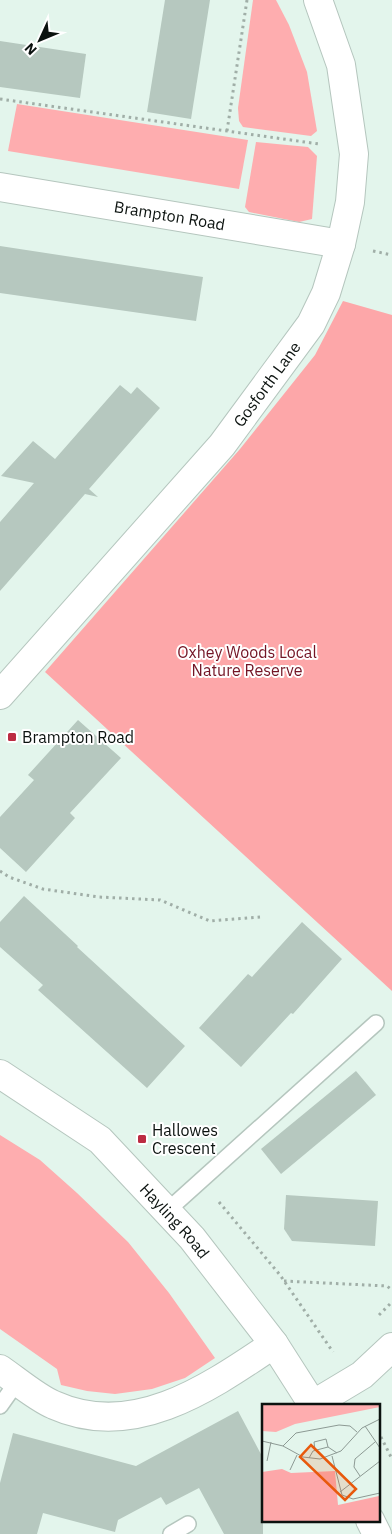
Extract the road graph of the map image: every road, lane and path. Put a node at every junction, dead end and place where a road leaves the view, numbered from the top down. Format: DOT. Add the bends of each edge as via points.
graph roads {
  1 [pos="247,0"];
  2 [pos="318,0"];
  3 [pos="0,99"];
  4 [pos="227,131"];
  5 [pos="353,149"];
  6 [pos="0,187"];
  7 [pos="341,244"];
  8 [pos="0,695"];
  9 [pos="0,871"];
  10 [pos="260,917"];
  11 [pos="376,1023"];
  12 [pos="0,1074"];
  13 [pos="200,1180"];
  14 [pos="167,1210"];
  15 [pos="284,1281"];
  16 [pos="392,1290"];
  17 [pos="274,1344"];
  18 [pos="392,1348"];
  19 [pos="337,1357"];
  20 [pos="9,1375"];
  21 [pos="312,1404"];
  22 [pos="315,1404"];
  23 [pos="0,1406"];
  24 [pos="380,1435"];
  25 [pos="392,1459"];
  26 [pos="371,1522"];
  27 [pos="188,1524"];
  28 [pos="171,1534"];
  29 [pos="376,1534"];
  1 -- 4 [label="path"];
  2 -- 5 [label="street, Gosforth Lane" via="341,65"];
  3 -- 4 [label="path"];
  4 -- 5 [label="path"];
  5 -- 7 [label="street, Gosforth Lane" via="350,202"];
  6 -- 7 [label="street, Brampton Road"];
  7 -- 8 [label="street, Gosforth Lane" via="326,293 311,324 222,445"];
  9 -- 10 [label="path" via="43,889 99,897 160,900 210,921"];
  11 -- 13 [label="lane"];
  12 -- 14 [label="street, Hayling Road" via="100,1140"];
  13 -- 14 [label="lane"];
  13 -- 15 [label="path"];
  14 -- 17 [label="street, Hayling Road"];
  15 -- 16 [label="path" via="387,1286"];
  15 -- 19 [label="path"];
  17 -- 20 [label="street" via="232,1372 175,1403 138,1415 108,1418 80,1414 53,1405"];
  17 -- 21 [label="street, Hayling Road"];
  18 -- 22 [label="street" via="362,1375"];
  20 -- 23 [label="lane"];
  24 -- 25 [label="path"];
  26 -- 29 [label="street"];
  27 -- 28 [label="lane"];
}
